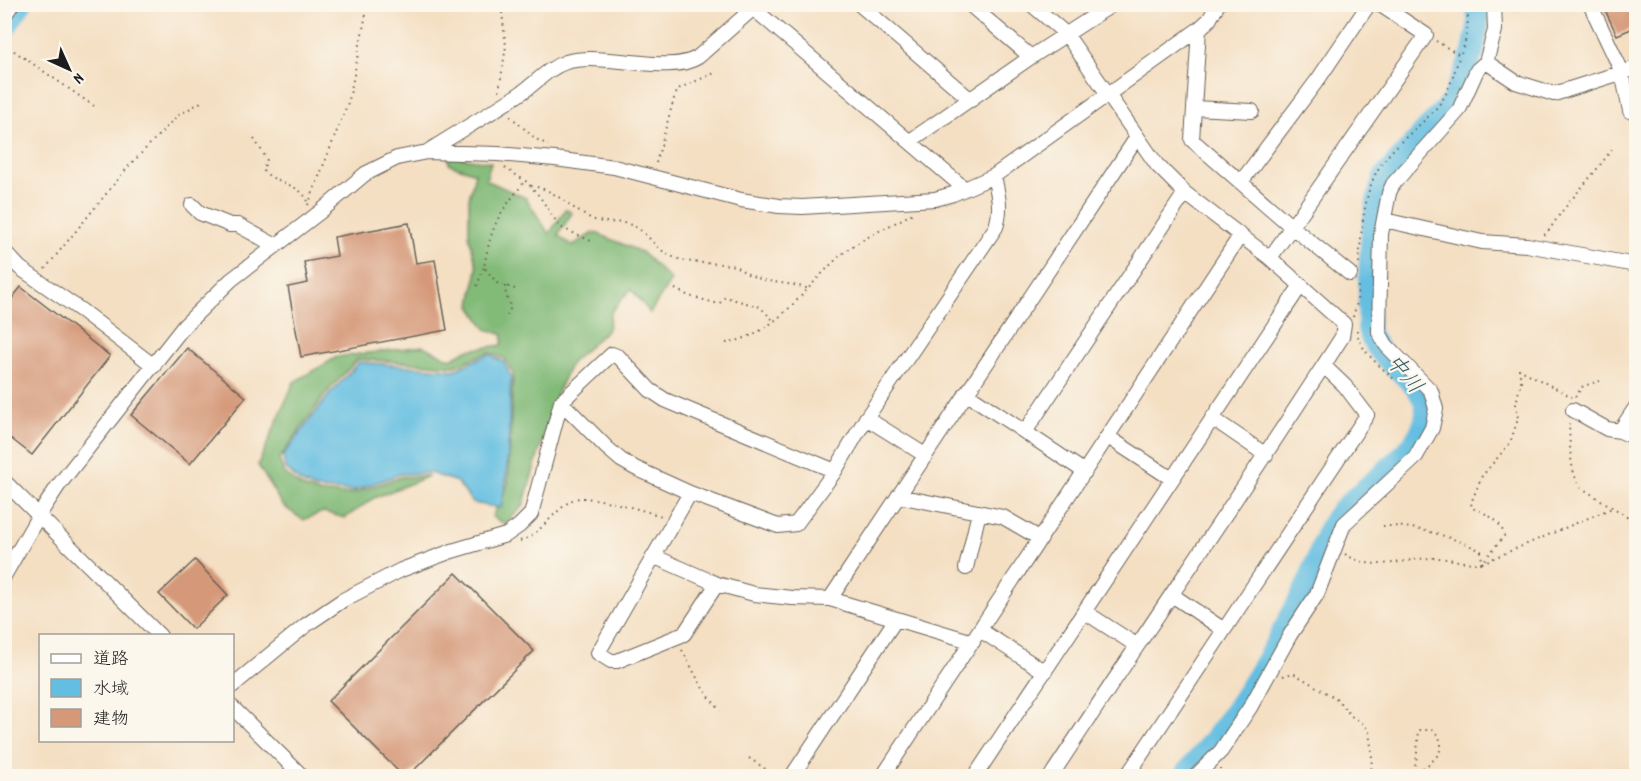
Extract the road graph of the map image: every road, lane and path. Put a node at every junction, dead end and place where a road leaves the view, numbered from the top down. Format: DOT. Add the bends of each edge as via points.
graph roads {
  1 [pos="12,4"];
  2 [pos="368,4"];
  3 [pos="859,4"];
  4 [pos="969,4"];
  5 [pos="1031,4"];
  6 [pos="1113,4"];
  7 [pos="1218,4"];
  8 [pos="1369,4"];
  9 [pos="1378,4"];
  10 [pos="1468,4"];
  11 [pos="1494,4"];
  12 [pos="1590,4"];
  13 [pos="756,7"];
  14 [pos="4,16"];
  15 [pos="1199,29"];
  16 [pos="1066,34"];
  17 [pos="1426,35"];
  18 [pos="4,44"];
  19 [pos="1031,57"];
  20 [pos="1486,62"];
  21 [pos="1636,68"];
  22 [pos="717,72"];
  23 [pos="1622,72"];
  24 [pos="1107,95"];
  25 [pos="971,100"];
  26 [pos="201,102"];
  27 [pos="94,106"];
  28 [pos="1194,108"];
  29 [pos="1252,111"];
  30 [pos="1636,111"];
  31 [pos="1137,138"];
  32 [pos="254,139"];
  33 [pos="910,141"];
  34 [pos="1614,146"];
  35 [pos="426,152"];
  36 [pos="501,154"];
  37 [pos="994,176"];
  38 [pos="652,177"];
  39 [pos="525,181"];
  40 [pos="1241,182"];
  41 [pos="531,186"];
  42 [pos="965,189"];
  43 [pos="1185,193"];
  44 [pos="920,200"];
  45 [pos="308,202"];
  46 [pos="192,205"];
  47 [pos="315,216"];
  48 [pos="1384,220"];
  49 [pos="1292,228"];
  50 [pos="1240,236"];
  51 [pos="591,241"];
  52 [pos="1527,245"];
  53 [pos="276,246"];
  54 [pos="4,251"];
  55 [pos="1270,258"];
  56 [pos="1636,265"];
  57 [pos="484,267"];
  58 [pos="1350,274"];
  59 [pos="37,278"];
  60 [pos="1301,285"];
  61 [pos="477,286"];
  62 [pos="505,286"];
  63 [pos="808,288"];
  64 [pos="515,289"];
  65 [pos="675,289"];
  66 [pos="507,316"];
  67 [pos="774,321"];
  68 [pos="1357,326"];
  69 [pos="726,343"];
  70 [pos="154,366"];
  71 [pos="1324,366"];
  72 [pos="1396,381"];
  73 [pos="1600,381"];
  74 [pos="966,393"];
  75 [pos="561,402"];
  76 [pos="1574,404"];
  77 [pos="1636,407"];
  78 [pos="866,418"];
  79 [pos="1212,418"];
  80 [pos="1620,431"];
  81 [pos="1025,432"];
  82 [pos="1108,436"];
  83 [pos="1636,438"];
  84 [pos="1266,454"];
  85 [pos="925,455"];
  86 [pos="835,471"];
  87 [pos="1085,472"];
  88 [pos="1173,479"];
  89 [pos="4,481"];
  90 [pos="690,493"];
  91 [pos="898,496"];
  92 [pos="1612,507"];
  93 [pos="979,512"];
  94 [pos="39,515"];
  95 [pos="675,519"];
  96 [pos="1636,522"];
  97 [pos="1383,526"];
  98 [pos="506,535"];
  99 [pos="1041,539"];
  100 [pos="1334,549"];
  101 [pos="653,556"];
  102 [pos="1482,563"];
  103 [pos="966,568"];
  104 [pos="4,576"];
  105 [pos="717,584"];
  106 [pos="1172,595"];
  107 [pos="830,599"];
  108 [pos="1085,612"];
  109 [pos="896,619"];
  110 [pos="1224,630"];
  111 [pos="158,634"];
  112 [pos="976,636"];
  113 [pos="675,638"];
  114 [pos="1136,645"];
  115 [pos="1045,672"];
  116 [pos="1281,677"];
  117 [pos="234,684"];
  118 [pos="234,709"];
  119 [pos="720,711"];
  120 [pos="749,758"];
  121 [pos="1413,773"];
  122 [pos="302,777"];
  123 [pos="776,777"];
  124 [pos="792,777"];
  125 [pos="884,777"];
  126 [pos="975,777"];
  127 [pos="1051,777"];
  128 [pos="1127,777"];
  129 [pos="1196,777"];
  130 [pos="1371,777"];
  131 [pos="1410,777"];
  1 -- 14 [label="street"];
  2 -- 45 [label="path" via="349,100"];
  3 -- 25 [label="street"];
  4 -- 19 [label="street"];
  5 -- 16 [label="street"];
  6 -- 16 [label="street"];
  7 -- 15 [label="street"];
  8 -- 40 [label="street"];
  9 -- 17 [label="street"];
  10 -- 17 [label="path" via="1467,32 1460,55"];
  11 -- 20 [label="street" via="1495,30"];
  12 -- 23 [label="street"];
  13 -- 33 [label="street"];
  13 -- 35 [label="street" via="688,63 587,58 564,63"];
  15 -- 24 [label="street"];
  15 -- 28 [label="street"];
  16 -- 19 [label="street"];
  16 -- 24 [label="street"];
  17 -- 49 [label="street"];
  18 -- 27 [label="path"];
  19 -- 25 [label="street"];
  20 -- 23 [label="street" via="1516,82 1554,94"];
  20 -- 48 [label="street" via="1477,70 1459,111 1393,184"];
  21 -- 23 [label="street"];
  22 -- 38 [label="path" via="680,88 675,95"];
  23 -- 30 [label="street" via="1630,111"];
  24 -- 31 [label="street"];
  24 -- 37 [label="street"];
  25 -- 33 [label="street"];
  26 -- 59 [label="path" via="177,116 128,167"];
  28 -- 29 [label="street"];
  28 -- 40 [label="street" via="1192,140"];
  31 -- 43 [label="street"];
  31 -- 74 [label="street"];
  32 -- 45 [label="path" via="267,159 264,170 268,175 295,187"];
  33 -- 42 [label="street"];
  34 -- 52 [label="path" via="1548,232"];
  35 -- 36 [label="street"];
  35 -- 47 [label="street" via="397,158 366,174"];
  36 -- 38 [label="street" via="614,167"];
  36 -- 39 [label="path" via="504,168"];
  37 -- 42 [label="street"];
  37 -- 78 [label="street" via="1000,215 996,227"];
  38 -- 44 [label="street" via="779,206"];
  39 -- 41 [label="path"];
  39 -- 57 [label="path" via="494,223"];
  40 -- 49 [label="street"];
  41 -- 51 [label="path" via="560,227"];
  41 -- 63 [label="path" via="560,198 594,220 639,229 670,256 737,267 750,275"];
  42 -- 44 [label="street"];
  43 -- 50 [label="street"];
  43 -- 81 [label="street"];
  44 -- 63 [label="path" via="915,212 842,254"];
  45 -- 47 [label="path"];
  46 -- 53 [label="street" via="200,213 238,225"];
  47 -- 53 [label="street"];
  48 -- 52 [label="street" via="1482,242"];
  48 -- 100 [label="street" via="1379,332 1386,345 1431,391 1436,417 1415,458 1344,524"];
  49 -- 55 [label="street"];
  49 -- 58 [label="street"];
  50 -- 55 [label="street"];
  50 -- 82 [label="street"];
  52 -- 56 [label="street"];
  53 -- 70 [label="street" via="212,298 184,326"];
  54 -- 59 [label="street" via="20,268"];
  55 -- 60 [label="street"];
  57 -- 61 [label="path"];
  57 -- 62 [label="path" via="496,283"];
  59 -- 70 [label="street"];
  60 -- 71 [label="street" via="1344,324 1342,337"];
  60 -- 79 [label="street"];
  62 -- 64 [label="path"];
  62 -- 66 [label="path" via="512,308"];
  63 -- 67 [label="path"];
  65 -- 67 [label="path" via="719,304 725,297 760,307"];
  67 -- 69 [label="path" via="741,340"];
  68 -- 72 [label="path" via="1358,340 1365,351"];
  70 -- 94 [label="street"];
  71 -- 84 [label="street"];
  71 -- 110 [label="street" via="1367,415"];
  73 -- 76 [label="path" via="1583,386"];
  74 -- 81 [label="street"];
  74 -- 85 [label="street"];
  75 -- 86 [label="street" via="612,354 665,400"];
  75 -- 90 [label="street" via="621,460"];
  75 -- 98 [label="street" via="531,514"];
  76 -- 80 [label="street" via="1607,429"];
  76 -- 92 [label="path" via="1569,420 1576,480 1589,494"];
  76 -- 102 [label="path" via="1519,369 1518,419 1510,443 1482,476 1471,503 1472,508 1489,515 1503,530 1504,536"];
  77 -- 80 [label="street"];
  78 -- 85 [label="street"];
  78 -- 86 [label="street"];
  79 -- 84 [label="street"];
  79 -- 88 [label="street"];
  80 -- 83 [label="street"];
  81 -- 87 [label="street"];
  82 -- 87 [label="street"];
  82 -- 88 [label="street"];
  84 -- 106 [label="street"];
  85 -- 91 [label="street"];
  86 -- 90 [label="street" via="800,520 789,526 778,526"];
  87 -- 99 [label="street"];
  88 -- 108 [label="street"];
  89 -- 94 [label="street"];
  90 -- 95 [label="street"];
  91 -- 93 [label="street"];
  91 -- 107 [label="street"];
  92 -- 96 [label="path"];
  92 -- 102 [label="path"];
  93 -- 99 [label="street" via="1003,517"];
  93 -- 103 [label="street"];
  94 -- 104 [label="street"];
  94 -- 111 [label="street"];
  95 -- 98 [label="path" via="583,498 569,502 526,539 509,541"];
  95 -- 101 [label="street"];
  97 -- 102 [label="path" via="1462,541 1482,551"];
  98 -- 117 [label="street" via="400,570 343,600"];
  99 -- 112 [label="street"];
  100 -- 102 [label="path" via="1359,560 1386,564 1433,558"];
  100 -- 129 [label="street" via="1317,594 1251,706 1221,751"];
  101 -- 105 [label="street"];
  101 -- 113 [label="street" via="598,653 617,661"];
  105 -- 107 [label="street" via="754,594"];
  105 -- 113 [label="street" via="684,634"];
  106 -- 110 [label="street"];
  106 -- 114 [label="street"];
  107 -- 109 [label="street"];
  108 -- 114 [label="street"];
  108 -- 115 [label="street"];
  109 -- 112 [label="street"];
  109 -- 124 [label="street"];
  110 -- 128 [label="street"];
  112 -- 115 [label="street"];
  112 -- 125 [label="street"];
  113 -- 119 [label="path"];
  114 -- 127 [label="street"];
  115 -- 126 [label="street"];
  116 -- 130 [label="path" via="1293,673 1336,699 1364,724 1372,754"];
  118 -- 122 [label="street"];
  120 -- 123 [label="path"];
  121 -- 121 [label="path" via="1424,768 1440,751 1441,744 1433,729 1419,730"];
  121 -- 131 [label="path"];
}
